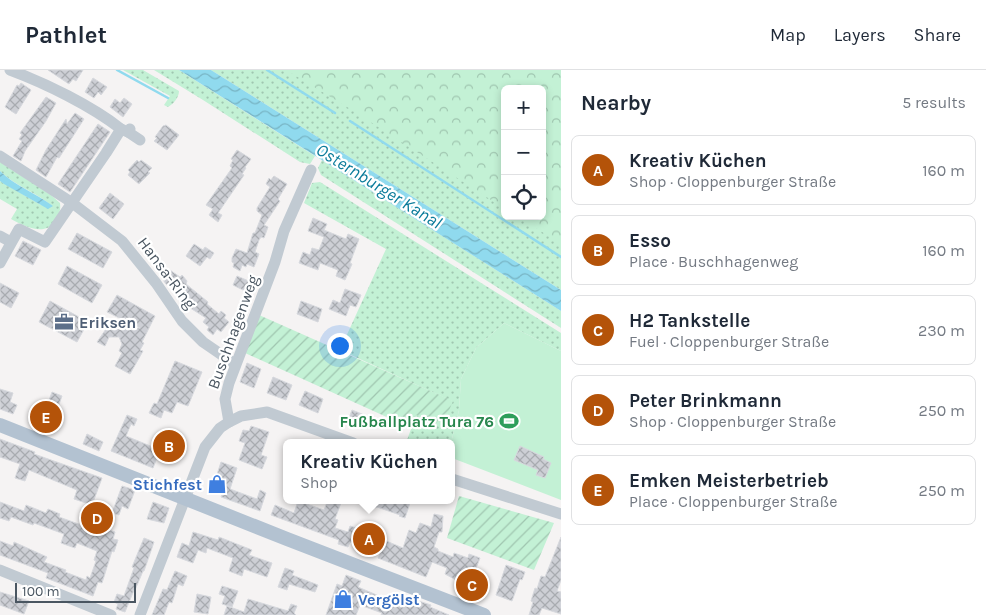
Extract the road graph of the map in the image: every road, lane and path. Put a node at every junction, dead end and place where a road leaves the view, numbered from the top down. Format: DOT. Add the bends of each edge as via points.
graph roads {
  1 [pos="10,70"];
  2 [pos="126,130"];
  3 [pos="140,140"];
  4 [pos="0,156"];
  5 [pos="311,170"];
  6 [pos="71,202"];
  7 [pos="0,236"];
  8 [pos="11,242"];
  9 [pos="0,263"];
  10 [pos="235,364"];
  11 [pos="228,422"];
  12 [pos="0,425"];
  13 [pos="342,439"];
  14 [pos="455,479"];
  15 [pos="184,498"];
  16 [pos="561,514"];
  17 [pos="0,570"];
  18 [pos="112,615"];
  19 [pos="140,615"];
  20 [pos="484,615"];
  1 -- 2 [label="street"];
  2 -- 3 [label="street"];
  2 -- 6 [label="street"];
  4 -- 6 [label="street, Hansa-Ring"];
  5 -- 10 [label="street, Buschhagenweg" via="284,231"];
  6 -- 8 [label="street" via="44,242 19,229"];
  6 -- 10 [label="street, Hansa-Ring" via="122,241 182,321 203,342"];
  7 -- 8 [label="street"];
  8 -- 9 [label="street"];
  10 -- 11 [label="street, Buschhagenweg" via="225,399"];
  11 -- 13 [label="street" via="241,416 267,412"];
  11 -- 15 [label="street" via="205,447"];
  12 -- 15 [label="main road"];
  14 -- 16 [label="street"];
  15 -- 19 [label="street"];
  15 -- 20 [label="main road"];
  17 -- 18 [label="street"];
}
